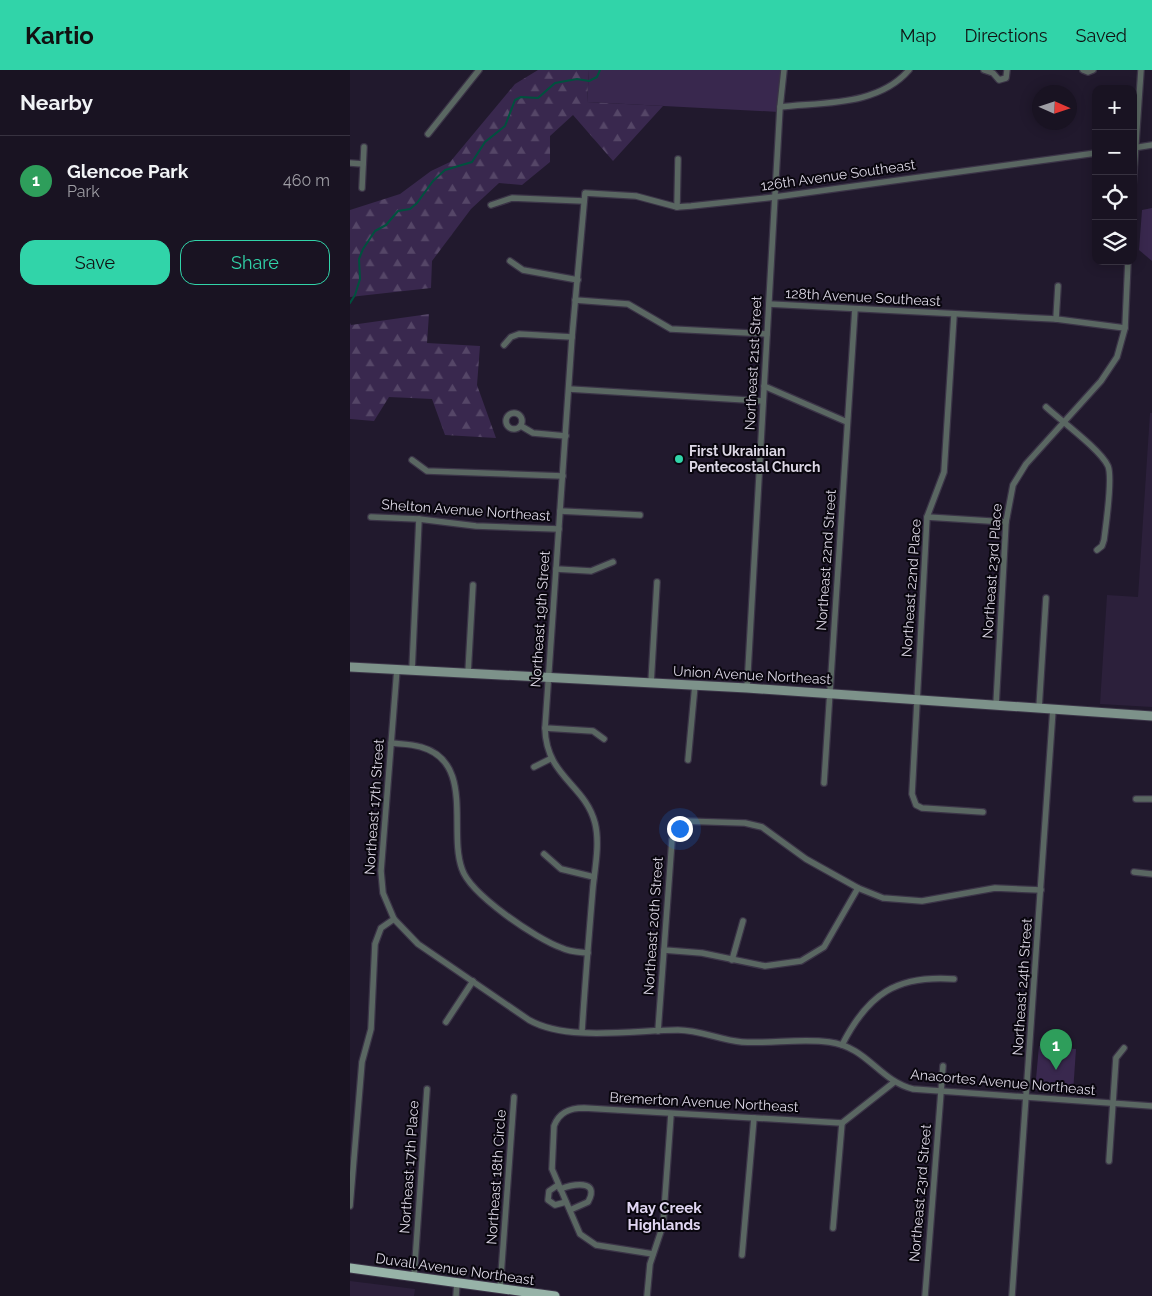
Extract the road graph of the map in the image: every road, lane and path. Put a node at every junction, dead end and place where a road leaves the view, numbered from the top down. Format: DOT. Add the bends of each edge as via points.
graph roads {
  1 [pos="479,70"];
  2 [pos="784,70"];
  3 [pos="909,70"];
  4 [pos="984,70"];
  5 [pos="1007,70"];
  6 [pos="1083,70"];
  7 [pos="1093,70"];
  8 [pos="1142,70"];
  9 [pos="994,72"];
  10 [pos="780,107"];
  11 [pos="1136,130"];
  12 [pos="428,134"];
  13 [pos="1152,145"];
  14 [pos="1137,147"];
  15 [pos="364,148"];
  16 [pos="1092,154"];
  17 [pos="678,159"];
  18 [pos="350,163"];
  19 [pos="363,164"];
  20 [pos="362,188"];
  21 [pos="585,193"];
  22 [pos="775,197"];
  23 [pos="584,202"];
  24 [pos="492,206"];
  25 [pos="677,207"];
  26 [pos="510,261"];
  27 [pos="1128,265"];
  28 [pos="578,280"];
  29 [pos="1058,286"];
  30 [pos="575,300"];
  31 [pos="769,304"];
  32 [pos="854,309"];
  33 [pos="954,315"];
  34 [pos="1056,319"];
  35 [pos="1125,328"];
  36 [pos="767,334"];
  37 [pos="572,337"];
  38 [pos="504,345"];
  39 [pos="764,386"];
  40 [pos="569,389"];
  41 [pos="763,401"];
  42 [pos="1046,407"];
  43 [pos="847,422"];
  44 [pos="1064,423"];
  45 [pos="521,426"];
  46 [pos="566,436"];
  47 [pos="412,460"];
  48 [pos="563,476"];
  49 [pos="560,511"];
  50 [pos="640,515"];
  51 [pos="371,517"];
  52 [pos="927,517"];
  53 [pos="419,518"];
  54 [pos="1006,522"];
  55 [pos="559,529"];
  56 [pos="1097,550"];
  57 [pos="612,562"];
  58 [pos="556,569"];
  59 [pos="658,582"];
  60 [pos="473,585"];
  61 [pos="1046,598"];
  62 [pos="350,666"];
  63 [pos="398,669"];
  64 [pos="412,670"];
  65 [pos="468,673"];
  66 [pos="549,677"];
  67 [pos="651,683"];
  68 [pos="695,685"];
  69 [pos="747,688"];
  70 [pos="830,693"];
  71 [pos="918,699"];
  72 [pos="996,705"];
  73 [pos="1039,708"];
  74 [pos="1053,709"];
  75 [pos="1152,716"];
  76 [pos="545,728"];
  77 [pos="604,739"];
  78 [pos="391,743"];
  79 [pos="550,758"];
  80 [pos="688,760"];
  81 [pos="534,767"];
  82 [pos="824,784"];
  83 [pos="1136,798"];
  84 [pos="1152,799"];
  85 [pos="983,812"];
  86 [pos="544,854"];
  87 [pos="1134,872"];
  88 [pos="1152,874"];
  89 [pos="594,877"];
  90 [pos="858,888"];
  91 [pos="1041,890"];
  92 [pos="394,919"];
  93 [pos="743,921"];
  94 [pos="664,950"];
  95 [pos="588,953"];
  96 [pos="732,960"];
  97 [pos="954,979"];
  98 [pos="473,981"];
  99 [pos="446,1022"];
  100 [pos="658,1031"];
  101 [pos="582,1032"];
  102 [pos="842,1045"];
  103 [pos="1124,1048"];
  104 [pos="943,1066"];
  105 [pos="893,1083"];
  106 [pos="427,1089"];
  107 [pos="941,1092"];
  108 [pos="514,1097"];
  109 [pos="1027,1098"];
  110 [pos="1112,1104"];
  111 [pos="1152,1106"];
  112 [pos="671,1114"];
  113 [pos="754,1118"];
  114 [pos="842,1122"];
  115 [pos="1109,1161"];
  116 [pos="559,1187"];
  117 [pos="566,1202"];
  118 [pos="350,1206"];
  119 [pos="570,1210"];
  120 [pos="833,1228"];
  121 [pos="653,1254"];
  122 [pos="742,1255"];
  123 [pos="350,1268"];
  124 [pos="414,1277"];
  125 [pos="457,1283"];
  126 [pos="500,1289"];
  127 [pos="456,1296"];
  128 [pos="550,1296"];
  129 [pos="647,1296"];
  130 [pos="925,1296"];
  131 [pos="1012,1296"];
  1 -- 12 [label="street"];
  2 -- 10 [label="street, Northeast 21st Street"];
  3 -- 10 [label="street" via="891,86 866,97"];
  4 -- 9 [label="street"];
  5 -- 9 [label="street" via="1002,80 995,78"];
  6 -- 7 [label="street"];
  8 -- 11 [label="street"];
  10 -- 22 [label="street, Northeast 21st Street"];
  13 -- 14 [label="street"];
  15 -- 19 [label="street"];
  16 -- 22 [label="street, 126th Avenue Southeast"];
  17 -- 25 [label="street"];
  18 -- 19 [label="street"];
  19 -- 20 [label="street"];
  21 -- 23 [label="street, Northeast 19th Street"];
  21 -- 25 [label="street, 126th Avenue Southeast" via="636,196"];
  22 -- 25 [label="street, 126th Avenue Southeast"];
  22 -- 31 [label="street, Northeast 21st Street"];
  23 -- 24 [label="street" via="512,198"];
  23 -- 28 [label="street, Northeast 19th Street"];
  26 -- 28 [label="street" via="524,270"];
  27 -- 35 [label="street, Northeast 23rd Place"];
  28 -- 30 [label="street, Northeast 19th Street"];
  29 -- 34 [label="street"];
  30 -- 36 [label="street" via="628,304 664,327 678,330"];
  30 -- 37 [label="street, Northeast 19th Street"];
  31 -- 32 [label="street, 128th Avenue Southeast"];
  31 -- 36 [label="street, Northeast 21st Street"];
  32 -- 33 [label="street, 128th Avenue Southeast"];
  32 -- 43 [label="street, Northeast 22nd Street"];
  33 -- 34 [label="street, 128th Avenue Southeast"];
  33 -- 52 [label="street, Northeast 22nd Place" via="944,472"];
  34 -- 35 [label="street, 128th Avenue Southeast"];
  35 -- 44 [label="street, Northeast 23rd Place" via="1122,344 1111,366"];
  36 -- 39 [label="street, Northeast 21st Street"];
  37 -- 38 [label="street" via="519,334"];
  37 -- 40 [label="street, Northeast 19th Street"];
  39 -- 41 [label="street, Northeast 21st Street"];
  39 -- 43 [label="street"];
  40 -- 41 [label="street"];
  40 -- 46 [label="street, Northeast 19th Street"];
  41 -- 69 [label="street, Northeast 21st Street"];
  42 -- 44 [label="street"];
  43 -- 70 [label="street, Northeast 22nd Street"];
  44 -- 54 [label="street, Northeast 23rd Place" via="1019,474 1008,500"];
  44 -- 56 [label="street" via="1108,465 1104,540"];
  45 -- 46 [label="street" via="537,433"];
  46 -- 48 [label="street, Northeast 19th Street"];
  47 -- 48 [label="street" via="427,471"];
  48 -- 49 [label="street, Northeast 19th Street"];
  49 -- 50 [label="street, Shelton Avenue Northeast"];
  49 -- 55 [label="street, Northeast 19th Street"];
  51 -- 53 [label="street, Shelton Avenue Northeast"];
  52 -- 54 [label="street"];
  52 -- 71 [label="street, Northeast 22nd Place"];
  53 -- 55 [label="street, Shelton Avenue Northeast" via="476,526"];
  53 -- 64 [label="street"];
  54 -- 72 [label="street, Northeast 23rd Place"];
  55 -- 58 [label="street, Northeast 19th Street"];
  57 -- 58 [label="street" via="591,571"];
  58 -- 66 [label="street, Northeast 19th Street"];
  59 -- 67 [label="street"];
  60 -- 65 [label="street"];
  61 -- 73 [label="street"];
  62 -- 63 [label="street, Union Avenue Northeast"];
  63 -- 64 [label="street, Union Avenue Northeast"];
  63 -- 78 [label="street, Northeast 17th Street"];
  64 -- 65 [label="street, Union Avenue Northeast"];
  65 -- 66 [label="street, Union Avenue Northeast"];
  66 -- 67 [label="street, Union Avenue Northeast"];
  66 -- 76 [label="street, Northeast 19th Street"];
  67 -- 68 [label="street, Union Avenue Northeast"];
  68 -- 69 [label="street, Union Avenue Northeast"];
  68 -- 80 [label="street"];
  69 -- 70 [label="street, Union Avenue Northeast"];
  70 -- 71 [label="street, Union Avenue Northeast"];
  70 -- 82 [label="street, Northeast 22nd Street"];
  71 -- 72 [label="street, Union Avenue Northeast"];
  71 -- 85 [label="street, Northeast 22nd Place" via="912,794 916,805 929,809"];
  72 -- 73 [label="street, Union Avenue Northeast"];
  73 -- 74 [label="street, Union Avenue Northeast"];
  74 -- 75 [label="street, Union Avenue Northeast"];
  74 -- 91 [label="street, Northeast 24th Street"];
  76 -- 77 [label="street" via="593,731"];
  76 -- 79 [label="street, Northeast 19th Street"];
  78 -- 92 [label="street, Northeast 17th Street" via="381,871 384,893"];
  78 -- 95 [label="street" via="422,747 436,754 447,766 456,790 460,862 471,886 552,944"];
  79 -- 81 [label="street"];
  79 -- 89 [label="street, Northeast 19th Street" via="593,816 597,835"];
  83 -- 84 [label="street"];
  86 -- 89 [label="street" via="561,869"];
  87 -- 88 [label="street"];
  89 -- 95 [label="street, Northeast 19th Street"];
  90 -- 91 [label="street" via="883,898 909,902 995,888"];
  90 -- 94 [label="street, Northeast 20th Street" via="806,859 762,827 688,820 678,824 672,840"];
  90 -- 96 [label="street" via="824,947 809,958 780,966"];
  91 -- 109 [label="street, Northeast 24th Street"];
  92 -- 98 [label="street, Anacortes Avenue Northeast" via="418,944"];
  92 -- 118 [label="street" via="381,928 375,944 371,1029 362,1062"];
  93 -- 96 [label="street"];
  94 -- 96 [label="street" via="702,953"];
  94 -- 100 [label="street, Northeast 20th Street"];
  95 -- 101 [label="street, Northeast 19th Street"];
  97 -- 102 [label="street" via="922,978 887,990 866,1006"];
  98 -- 99 [label="street"];
  98 -- 101 [label="street, Anacortes Avenue Northeast" via="536,1024"];
  100 -- 101 [label="street, Anacortes Avenue Northeast"];
  100 -- 102 [label="street, Anacortes Avenue Northeast" via="685,1030 741,1042 820,1041"];
  102 -- 105 [label="street, Anacortes Avenue Northeast" via="863,1056"];
  103 -- 110 [label="street" via="1116,1058"];
  104 -- 107 [label="street, Northeast 23rd Street"];
  105 -- 107 [label="street, Anacortes Avenue Northeast"];
  105 -- 114 [label="street"];
  106 -- 124 [label="street, Northeast 17th Place"];
  107 -- 109 [label="street, Anacortes Avenue Northeast"];
  107 -- 130 [label="street, Northeast 23rd Street"];
  108 -- 126 [label="street, Northeast 18th Circle"];
  109 -- 110 [label="street, Anacortes Avenue Northeast"];
  109 -- 131 [label="street, Northeast 24th Street"];
  110 -- 111 [label="street, Anacortes Avenue Northeast"];
  110 -- 115 [label="street"];
  112 -- 113 [label="street, Bremerton Avenue Northeast"];
  112 -- 116 [label="street, Bremerton Avenue Northeast" via="584,1108 566,1111 554,1126 552,1162"];
  112 -- 121 [label="street" via="662,1225"];
  113 -- 114 [label="street, Bremerton Avenue Northeast"];
  113 -- 122 [label="street"];
  114 -- 120 [label="street"];
  116 -- 117 [label="street"];
  116 -- 117 [label="street" via="549,1191 548,1200 555,1205"];
  116 -- 119 [label="street" via="579,1183 590,1189 588,1202"];
  117 -- 119 [label="street"];
  119 -- 121 [label="street" via="580,1234 590,1242"];
  121 -- 129 [label="street"];
  123 -- 124 [label="main road, Duvall Avenue Northeast"];
  124 -- 125 [label="main road, Duvall Avenue Northeast"];
  125 -- 126 [label="main road, Duvall Avenue Northeast"];
  125 -- 127 [label="street"];
  126 -- 128 [label="main road, Duvall Avenue Northeast"];
}
